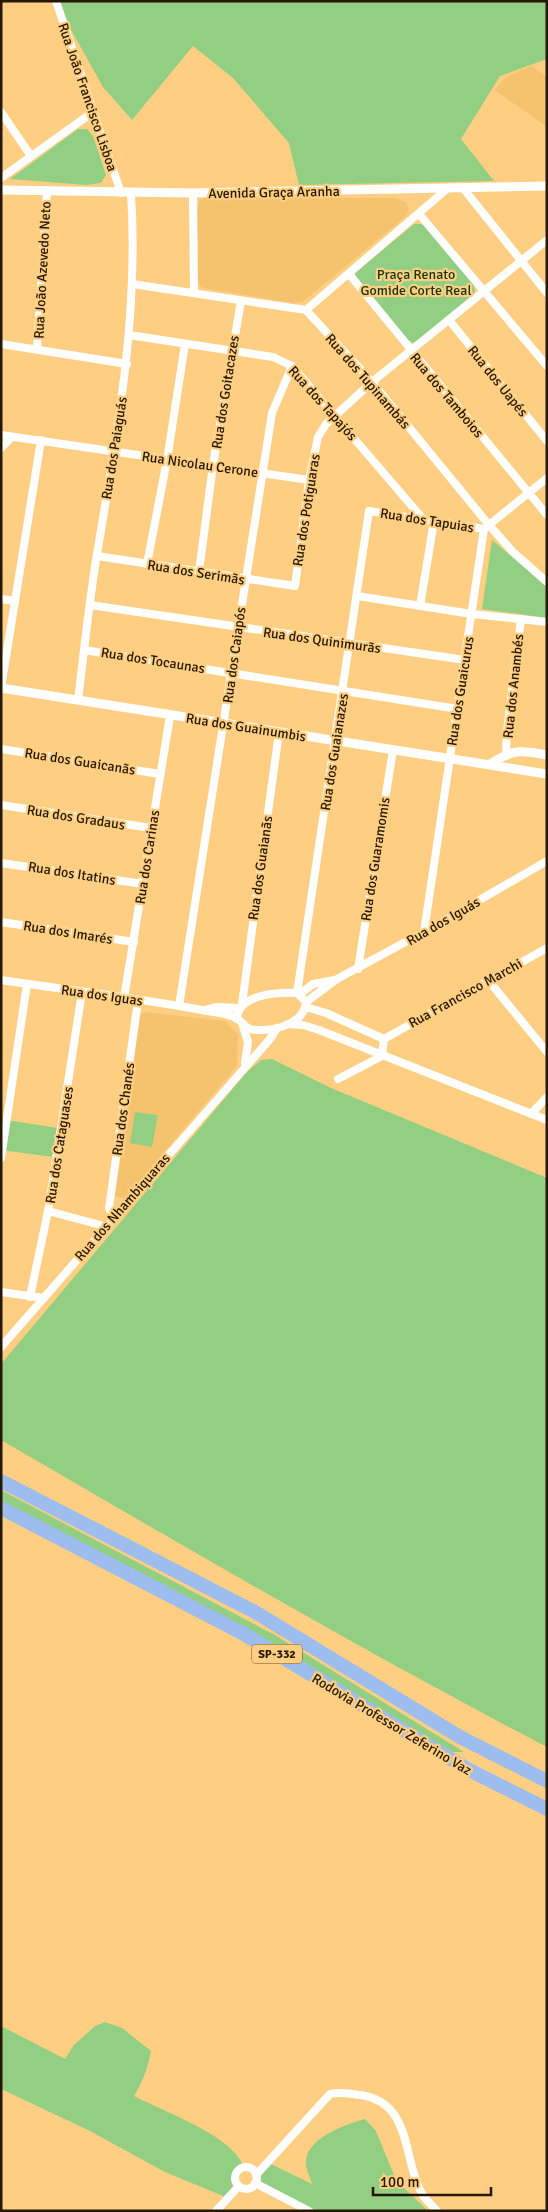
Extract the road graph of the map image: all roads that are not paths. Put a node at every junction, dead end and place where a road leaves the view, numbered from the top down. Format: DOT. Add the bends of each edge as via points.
graph roads {
  1 [pos="56,1"];
  2 [pos="1,112"];
  3 [pos="93,112"];
  4 [pos="32,156"];
  5 [pos="1,178"];
  6 [pos="547,186"];
  7 [pos="448,188"];
  8 [pos="463,188"];
  9 [pos="1,190"];
  10 [pos="47,191"];
  11 [pos="121,193"];
  12 [pos="132,193"];
  13 [pos="193,193"];
  14 [pos="418,214"];
  15 [pos="547,240"];
  16 [pos="521,261"];
  17 [pos="349,274"];
  18 [pos="132,284"];
  19 [pos="484,291"];
  20 [pos="194,293"];
  21 [pos="547,293"];
  22 [pos="241,302"];
  23 [pos="306,310"];
  24 [pos="449,320"];
  25 [pos="130,335"];
  26 [pos="1,344"];
  27 [pos="185,344"];
  28 [pos="37,349"];
  29 [pos="411,351"];
  30 [pos="231,352"];
  31 [pos="127,364"];
  32 [pos="292,366"];
  33 [pos="547,366"];
  34 [pos="372,382"];
  35 [pos="335,415"];
  36 [pos="1,435"];
  37 [pos="12,437"];
  38 [pos="42,440"];
  39 [pos="547,442"];
  40 [pos="1,448"];
  41 [pos="115,451"];
  42 [pos="167,460"];
  43 [pos="213,465"];
  44 [pos="262,473"];
  45 [pos="547,478"];
  46 [pos="309,480"];
  47 [pos="529,492"];
  48 [pos="369,511"];
  49 [pos="547,514"];
  50 [pos="423,519"];
  51 [pos="434,521"];
  52 [pos="487,527"];
  53 [pos="97,556"];
  54 [pos="147,564"];
  55 [pos="198,572"];
  56 [pos="246,580"];
  57 [pos="547,582"];
  58 [pos="295,586"];
  59 [pos="357,596"];
  60 [pos="1,599"];
  61 [pos="15,601"];
  62 [pos="90,605"];
  63 [pos="420,606"];
  64 [pos="472,614"];
  65 [pos="521,619"];
  66 [pos="547,622"];
  67 [pos="238,628"];
  68 [pos="350,644"];
  69 [pos="84,650"];
  70 [pos="465,660"];
  71 [pos="231,672"];
  72 [pos="1,688"];
  73 [pos="344,691"];
  74 [pos="78,700"];
  75 [pos="458,709"];
  76 [pos="170,716"];
  77 [pos="224,723"];
  78 [pos="279,732"];
  79 [pos="335,742"];
  80 [pos="1,749"];
  81 [pos="393,750"];
  82 [pos="506,754"];
  83 [pos="547,756"];
  84 [pos="450,758"];
  85 [pos="490,764"];
  86 [pos="160,774"];
  87 [pos="547,774"];
  88 [pos="1,805"];
  89 [pos="151,828"];
  90 [pos="547,861"];
  91 [pos="1,862"];
  92 [pos="143,884"];
  93 [pos="1,922"];
  94 [pos="424,932"];
  95 [pos="134,942"];
  96 [pos="547,948"];
  97 [pos="358,969"];
  98 [pos="337,979"];
  99 [pos="1,980"];
  100 [pos="488,980"];
  101 [pos="27,984"];
  102 [pos="82,992"];
  103 [pos="298,993"];
  104 [pos="124,998"];
  105 [pos="138,1001"];
  106 [pos="306,1005"];
  107 [pos="179,1006"];
  108 [pos="240,1006"];
  109 [pos="203,1010"];
  110 [pos="237,1018"];
  111 [pos="288,1024"];
  112 [pos="243,1026"];
  113 [pos="277,1028"];
  114 [pos="384,1039"];
  115 [pos="547,1052"];
  116 [pos="382,1056"];
  117 [pos="243,1067"];
  118 [pos="338,1080"];
  119 [pos="547,1096"];
  120 [pos="531,1114"];
  121 [pos="547,1120"];
  122 [pos="1,1158"];
  123 [pos="48,1211"];
  124 [pos="113,1216"];
  125 [pos="104,1226"];
  126 [pos="1,1292"];
  127 [pos="30,1297"];
  128 [pos="44,1298"];
  129 [pos="1,1347"];
  130 [pos="1,1481"];
  131 [pos="1,1508"];
  132 [pos="547,1782"];
  133 [pos="547,1809"];
  134 [pos="256,2179"];
  135 [pos="239,2186"];
  136 [pos="216,2211"];
  137 [pos="309,2211"];
  138 [pos="437,2211"];
  1 -- 3 [label="street, Rua João Francisco Lisboa"];
  2 -- 4 [label="street"];
  3 -- 4 [label="street"];
  3 -- 11 [label="street, Rua João Francisco Lisboa"];
  4 -- 5 [label="street"];
  6 -- 8 [label="street, Avenida Graça Aranha"];
  7 -- 8 [label="street, Avenida Graça Aranha"];
  7 -- 13 [label="street, Avenida Graça Aranha"];
  7 -- 14 [label="street"];
  8 -- 16 [label="street"];
  9 -- 10 [label="street, Avenida Graça Aranha"];
  10 -- 11 [label="street, Avenida Graça Aranha"];
  10 -- 28 [label="street, Rua João Azevedo Neto"];
  11 -- 12 [label="street, Avenida Graça Aranha"];
  12 -- 13 [label="street, Avenida Graça Aranha"];
  12 -- 18 [label="street, Rua dos Paiaguás"];
  13 -- 20 [label="street"];
  14 -- 17 [label="street"];
  14 -- 19 [label="street"];
  15 -- 16 [label="street, Rua dos Potiguaras"];
  16 -- 19 [label="street, Rua dos Potiguaras"];
  16 -- 21 [label="street"];
  17 -- 23 [label="street"];
  17 -- 29 [label="street, Rua dos Tamboios"];
  18 -- 20 [label="street"];
  18 -- 25 [label="street, Rua dos Paiaguás"];
  19 -- 24 [label="street, Rua dos Potiguaras"];
  19 -- 33 [label="street"];
  20 -- 22 [label="street"];
  22 -- 23 [label="street"];
  22 -- 30 [label="street, Rua dos Goitacazes"];
  23 -- 34 [label="street, Rua dos Tupinambás"];
  24 -- 29 [label="street, Rua dos Potiguaras"];
  24 -- 39 [label="street, Rua dos Uapés"];
  25 -- 27 [label="street, Rua dos Tapajós"];
  25 -- 31 [label="street, Rua dos Paiaguás"];
  26 -- 28 [label="street"];
  27 -- 30 [label="street, Rua dos Tapajós"];
  27 -- 42 [label="street"];
  28 -- 31 [label="street"];
  29 -- 34 [label="street, Rua dos Potiguaras"];
  29 -- 47 [label="street, Rua dos Tamboios"];
  30 -- 32 [label="street, Rua dos Tapajós" via="273,357"];
  30 -- 43 [label="street, Rua dos Goitacazes"];
  31 -- 41 [label="street, Rua dos Paiaguás"];
  32 -- 35 [label="street, Rua dos Tapajós"];
  32 -- 44 [label="street, Rua dos Caiapós" via="272,413"];
  34 -- 35 [label="street, Rua dos Potiguaras"];
  34 -- 52 [label="street, Rua dos Tupinambás"];
  35 -- 46 [label="street, Rua dos Potiguaras" via="318,437"];
  35 -- 50 [label="street, Rua dos Tapajós"];
  36 -- 37 [label="street, Rua Nicolau Cerone"];
  37 -- 38 [label="street, Rua Nicolau Cerone"];
  37 -- 40 [label="street"];
  38 -- 41 [label="street, Rua Nicolau Cerone"];
  38 -- 61 [label="street"];
  41 -- 42 [label="street, Rua Nicolau Cerone"];
  41 -- 53 [label="street, Rua dos Paiaguás"];
  42 -- 43 [label="street, Rua Nicolau Cerone"];
  42 -- 54 [label="street"];
  43 -- 44 [label="street, Rua Nicolau Cerone"];
  43 -- 55 [label="street, Rua dos Goitacazes"];
  44 -- 46 [label="street, Rua Nicolau Cerone"];
  44 -- 56 [label="street, Rua dos Caiapós"];
  45 -- 47 [label="street"];
  46 -- 58 [label="street, Rua dos Potiguaras"];
  47 -- 49 [label="street, Rua dos Tamboios"];
  47 -- 52 [label="street"];
  48 -- 50 [label="street, Rua dos Tapuias"];
  48 -- 59 [label="street, Rua dos Guaianazes"];
  50 -- 51 [label="street, Rua dos Tapuias"];
  51 -- 52 [label="street, Rua dos Tapuias"];
  51 -- 63 [label="street"];
  52 -- 57 [label="street, Rua dos Tupinambás"];
  52 -- 64 [label="street, Rua dos Guaicurus"];
  53 -- 54 [label="street, Rua dos Serimãs"];
  53 -- 62 [label="street, Rua dos Paiaguás"];
  54 -- 55 [label="street, Rua dos Serimãs"];
  55 -- 56 [label="street, Rua dos Serimãs"];
  56 -- 58 [label="street, Rua dos Serimãs"];
  56 -- 67 [label="street, Rua dos Caiapós"];
  59 -- 63 [label="street"];
  59 -- 68 [label="street, Rua dos Guaianazes"];
  60 -- 61 [label="street"];
  61 -- 72 [label="street"];
  62 -- 67 [label="street, Rua dos Quinimurãs"];
  62 -- 69 [label="street, Rua dos Paiaguás"];
  63 -- 64 [label="street"];
  64 -- 65 [label="street"];
  64 -- 70 [label="street, Rua dos Guaicurus"];
  65 -- 66 [label="street"];
  65 -- 82 [label="street, Rua dos Anambés"];
  67 -- 68 [label="street, Rua dos Quinimurãs"];
  67 -- 71 [label="street, Rua dos Caiapós"];
  68 -- 70 [label="street, Rua dos Quinimurãs"];
  68 -- 73 [label="street, Rua dos Guaianazes"];
  69 -- 71 [label="street, Rua dos Tocaunas"];
  69 -- 74 [label="street, Rua dos Paiaguás"];
  70 -- 75 [label="street, Rua dos Guaicurus"];
  71 -- 73 [label="street, Rua dos Tocaunas"];
  71 -- 77 [label="street, Rua dos Caiapós"];
  72 -- 74 [label="street, Rua dos Guainumbis"];
  73 -- 75 [label="street, Rua dos Tocaunas"];
  73 -- 79 [label="street, Rua dos Guaianazes"];
  74 -- 76 [label="street, Rua dos Guainumbis"];
  75 -- 84 [label="street, Rua dos Guaicurus"];
  76 -- 77 [label="street, Rua dos Guainumbis"];
  76 -- 86 [label="street, Rua dos Carinas"];
  77 -- 78 [label="street, Rua dos Guainumbis"];
  77 -- 107 [label="street, Rua dos Caiapós"];
  78 -- 79 [label="street, Rua dos Guainumbis"];
  78 -- 108 [label="street, Rua dos Guaianãs"];
  79 -- 81 [label="street, Rua dos Guainumbis"];
  79 -- 103 [label="street, Rua dos Guaianazes"];
  80 -- 86 [label="street, Rua dos Guaicanãs"];
  81 -- 84 [label="street, Rua dos Guainumbis"];
  81 -- 97 [label="street, Rua dos Guaramomis"];
  82 -- 83 [label="street" via="517,750"];
  82 -- 85 [label="street"];
  84 -- 85 [label="street, Rua dos Guainumbis"];
  84 -- 94 [label="street, Rua dos Guaicurus"];
  85 -- 87 [label="street, Rua dos Guainumbis"];
  86 -- 89 [label="street, Rua dos Carinas"];
  88 -- 89 [label="street, Rua dos Gradaus"];
  89 -- 92 [label="street, Rua dos Carinas"];
  90 -- 94 [label="street, Rua dos Iguás"];
  91 -- 92 [label="street, Rua dos Itatins"];
  92 -- 95 [label="street, Rua dos Carinas"];
  93 -- 95 [label="street, Rua dos Imarés"];
  94 -- 97 [label="street, Rua dos Iguás"];
  95 -- 104 [label="street, Rua dos Carinas"];
  96 -- 100 [label="street, Rua Francisco Marchi"];
  97 -- 98 [label="street, Rua dos Iguás"];
  98 -- 103 [label="street, Rua dos Iguás" via="313,984"];
  98 -- 106 [label="street, Rua dos Iguás"];
  99 -- 101 [label="street, Rua dos Iguas"];
  100 -- 114 [label="street, Rua Francisco Marchi"];
  100 -- 115 [label="street"];
  101 -- 102 [label="street, Rua dos Iguas"];
  101 -- 122 [label="street"];
  102 -- 104 [label="street, Rua dos Iguas"];
  102 -- 123 [label="street, Rua dos Cataguases"];
  103 -- 106 [label="street"];
  103 -- 108 [label="street, Rua dos Iguas" via="268,996"];
  104 -- 105 [label="street, Rua dos Iguas"];
  105 -- 107 [label="street, Rua dos Iguas"];
  105 -- 124 [label="street, Rua dos Chanés" via="109,1208"];
  106 -- 111 [label="street" via="299,1017"];
  106 -- 114 [label="street"];
  107 -- 109 [label="street, Rua dos Iguas"];
  108 -- 109 [label="street, Rua dos Iguas"];
  108 -- 110 [label="street"];
  109 -- 110 [label="street, Rua dos Iguas"];
  110 -- 112 [label="street"];
  111 -- 113 [label="street"];
  111 -- 116 [label="street" via="319,1030"];
  112 -- 113 [label="street" via="250,1030"];
  112 -- 117 [label="street, Rua dos Nhambiquaras" via="248,1042"];
  113 -- 117 [label="street, Rua dos Nhambiquaras"];
  114 -- 116 [label="street"];
  116 -- 118 [label="street"];
  116 -- 120 [label="street"];
  117 -- 124 [label="street, Rua dos Nhambiquaras"];
  119 -- 120 [label="street"];
  120 -- 121 [label="street"];
  123 -- 125 [label="street"];
  123 -- 127 [label="street, Rua dos Cataguases"];
  124 -- 125 [label="street, Rua dos Nhambiquaras"];
  125 -- 128 [label="street, Rua dos Nhambiquaras"];
  126 -- 127 [label="street"];
  127 -- 128 [label="street"];
  128 -- 129 [label="street, Rua dos Nhambiquaras"];
  130 -- 132 [label="highway, Rodovia Professor Zeferino Vaz / SP-332" via="255,1612 460,1736"];
  131 -- 133 [label="highway, Rodovia Professor Zeferino Vaz / SP-332" via="244,1634 469,1770"];
  134 -- 135 [label="street" via="250,2188"];
  134 -- 135 [label="street" via="247,2168 240,2170 236,2176"];
  134 -- 137 [label="street"];
  134 -- 138 [label="street" via="330,2094 338,2092 370,2097 400,2120 420,2192"];
  135 -- 136 [label="street"];
}
